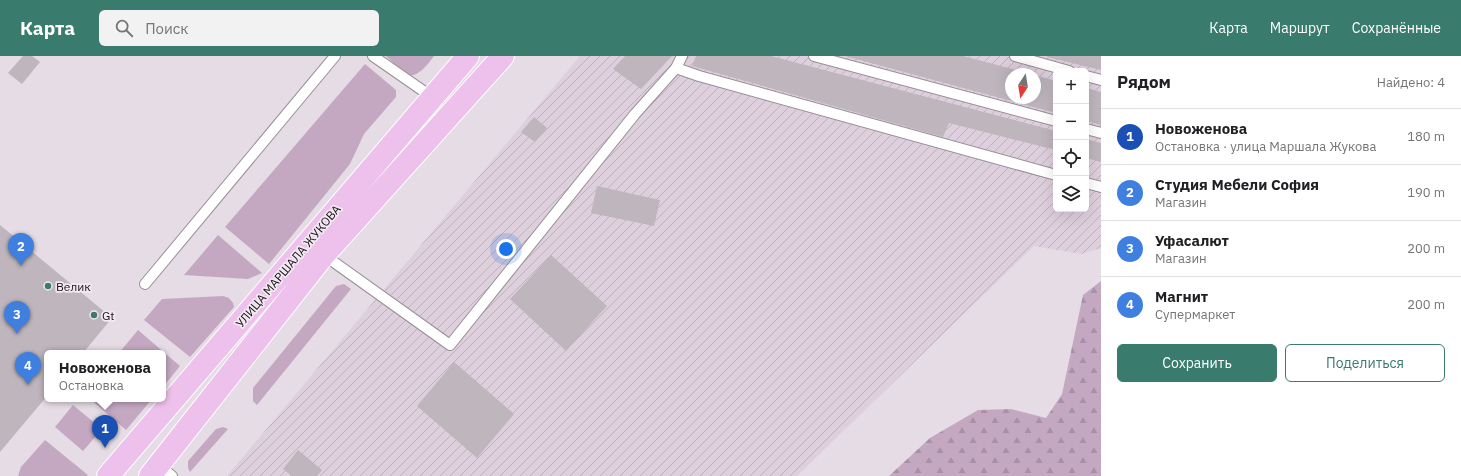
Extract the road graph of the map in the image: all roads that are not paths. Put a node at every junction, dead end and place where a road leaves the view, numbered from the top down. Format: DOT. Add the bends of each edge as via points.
graph roads {
  1 [pos="335,56"];
  2 [pos="373,56"];
  3 [pos="468,56"];
  4 [pos="503,56"];
  5 [pos="682,56"];
  6 [pos="814,56"];
  7 [pos="1015,56"];
  8 [pos="676,68"];
  9 [pos="1058,68"];
  10 [pos="1089,77"];
  11 [pos="1101,80"];
  12 [pos="432,97"];
  13 [pos="1053,120"];
  14 [pos="1089,130"];
  15 [pos="1101,133"];
  16 [pos="1053,174"];
  17 [pos="1089,184"];
  18 [pos="1101,187"];
  19 [pos="324,255"];
  20 [pos="145,284"];
  21 [pos="160,472"];
  22 [pos="108,476"];
  1 -- 20 [label="lane"];
  2 -- 12 [label="lane"];
  3 -- 12 [label="main road, УЛИЦА МАРШАЛА ЖУКОВА"];
  4 -- 19 [label="main road, УЛИЦА МАРШАЛА ЖУКОВА"];
  5 -- 8 [label="lane"];
  6 -- 13 [label="lane"];
  7 -- 9 [label="lane"];
  8 -- 16 [label="lane"];
  8 -- 19 [label="lane" via="635,114 450,345"];
  10 -- 11 [label="lane"];
  12 -- 22 [label="main road, УЛИЦА МАРШАЛА ЖУКОВА"];
  14 -- 15 [label="lane"];
  17 -- 18 [label="lane"];
  19 -- 21 [label="main road, УЛИЦА МАРШАЛА ЖУКОВА"];
}
